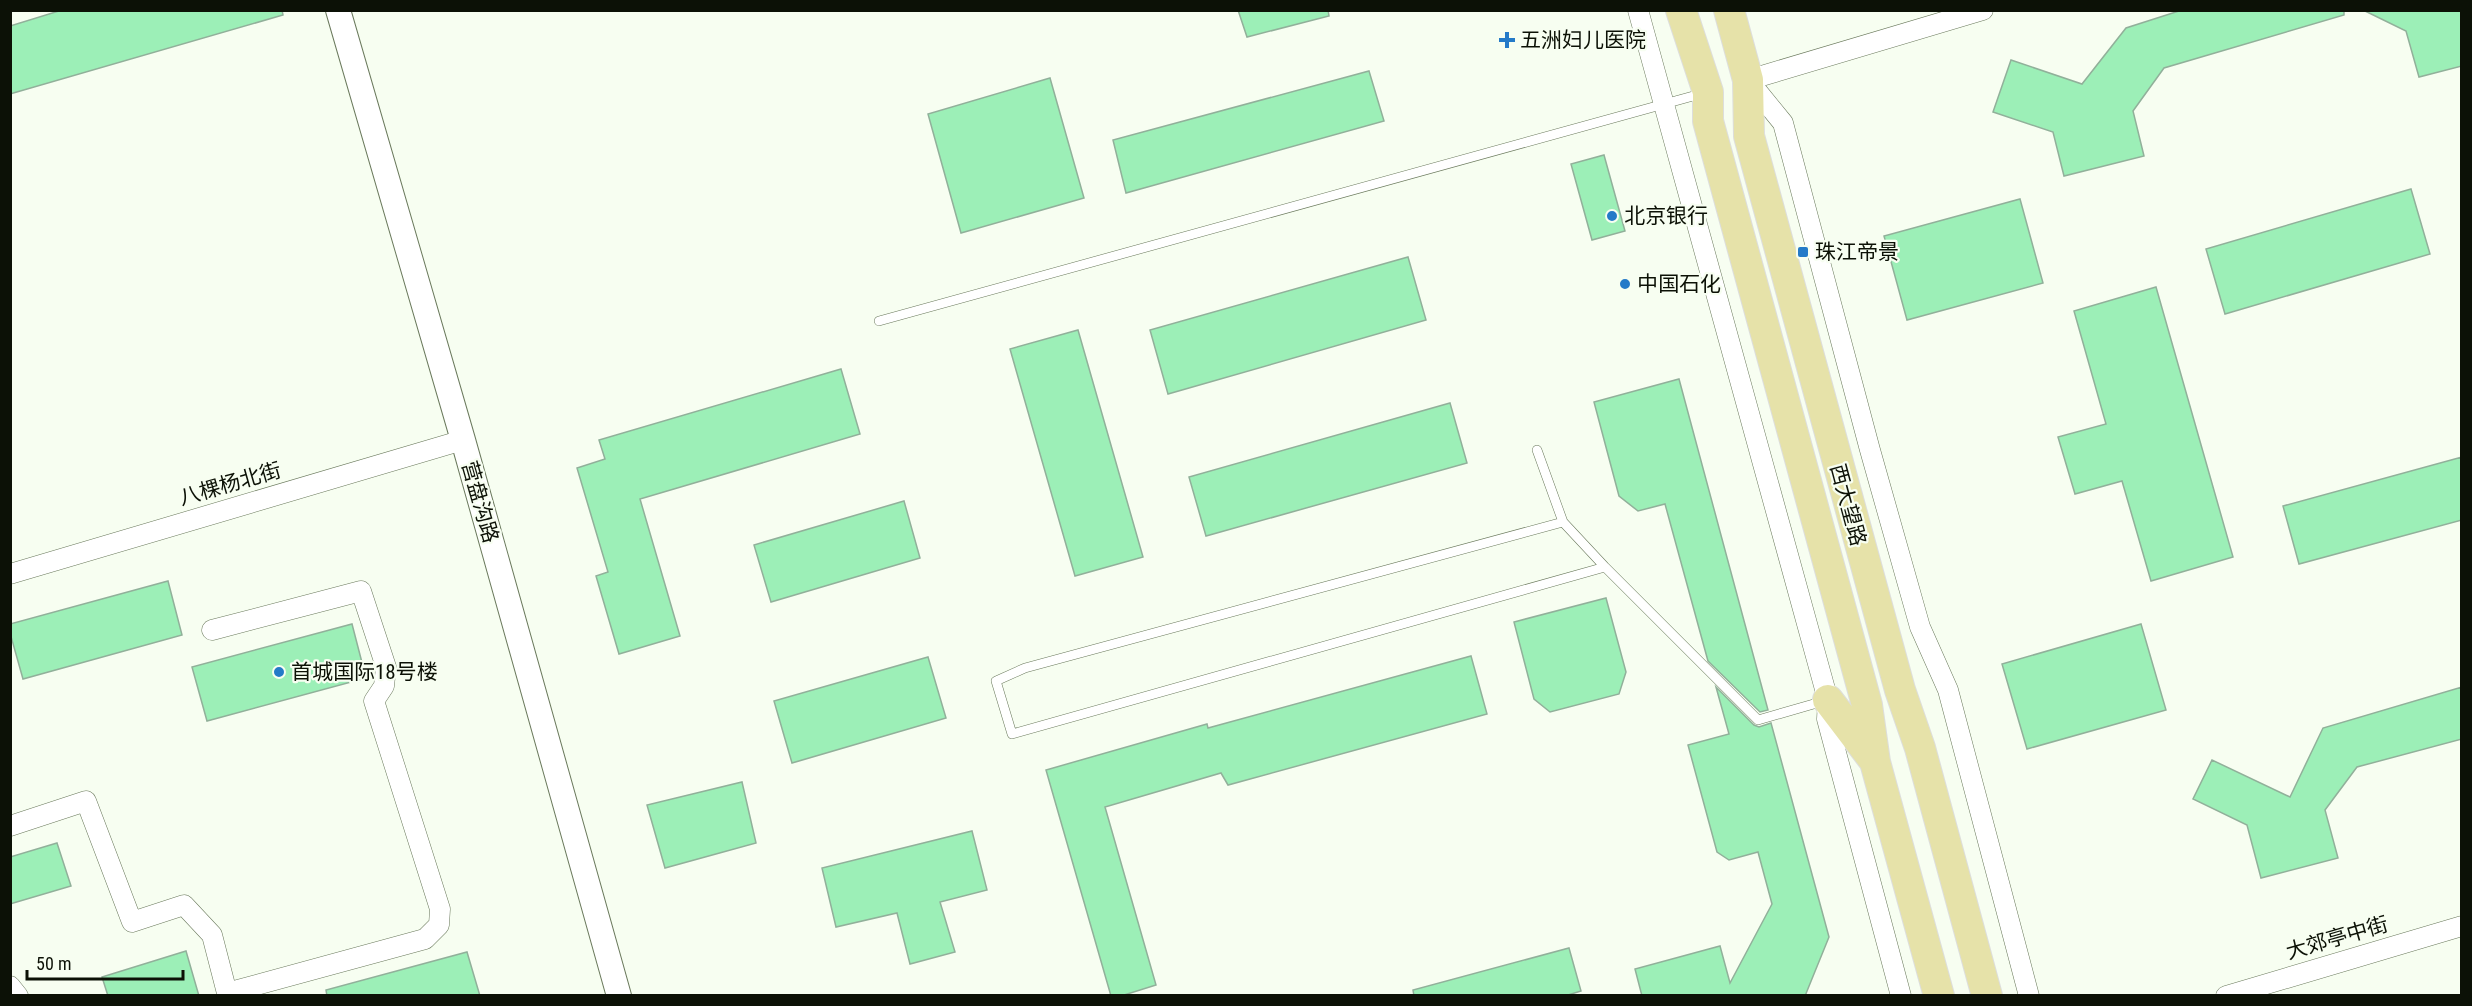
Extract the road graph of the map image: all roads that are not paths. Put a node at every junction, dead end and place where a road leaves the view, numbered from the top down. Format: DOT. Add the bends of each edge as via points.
graph roads {
  1 [pos="338,10"];
  2 [pos="1638,10"];
  3 [pos="1681,10"];
  4 [pos="1729,10"];
  5 [pos="1983,10"];
  6 [pos="1748,80"];
  7 [pos="1707,92"];
  8 [pos="1663,105"];
  9 [pos="879,321"];
  10 [pos="463,440"];
  11 [pos="1537,450"];
  12 [pos="1563,522"];
  13 [pos="1605,567"];
  14 [pos="10,574"];
  15 [pos="212,630"];
  16 [pos="1828,700"];
  17 [pos="1875,762"];
  18 [pos="10,826"];
  19 [pos="2462,926"];
  20 [pos="10,986"];
  21 [pos="228,994"];
  22 [pos="18,996"];
  23 [pos="619,996"];
  24 [pos="1901,996"];
  25 [pos="1939,996"];
  26 [pos="1987,996"];
  27 [pos="2029,996"];
  28 [pos="2226,996"];
  1 -- 10 [label="street, 营盘沟路"];
  2 -- 8 [label="street"];
  3 -- 7 [label="main road, 西大望路"];
  4 -- 6 [label="main road, 西大望路"];
  5 -- 6 [label="street"];
  6 -- 26 [label="main road, 西大望路" via="1749,136 1899,690 1920,748"];
  6 -- 27 [label="street" via="1783,123 1916,615 1948,690"];
  7 -- 8 [label="lane"];
  7 -- 17 [label="main road, 西大望路" via="1708,121 1867,705"];
  8 -- 9 [label="lane"];
  8 -- 16 [label="street"];
  10 -- 14 [label="street, 八棵杨北街"];
  10 -- 23 [label="street, 营盘沟路"];
  11 -- 12 [label="lane"];
  12 -- 13 [label="lane"];
  12 -- 13 [label="lane" via="1024,668 996,681 1012,734"];
  13 -- 16 [label="lane" via="1758,720"];
  15 -- 21 [label="street" via="361,591 386,667 384,686 374,701 440,909 439,925 425,939"];
  16 -- 17 [label="main road"];
  16 -- 24 [label="street" via="1827,719"];
  17 -- 25 [label="main road, 西大望路"];
  18 -- 21 [label="street" via="86,801 132,922 184,905 212,934"];
  19 -- 28 [label="street, 大郊亭中街"];
  20 -- 22 [label="street"];
}
